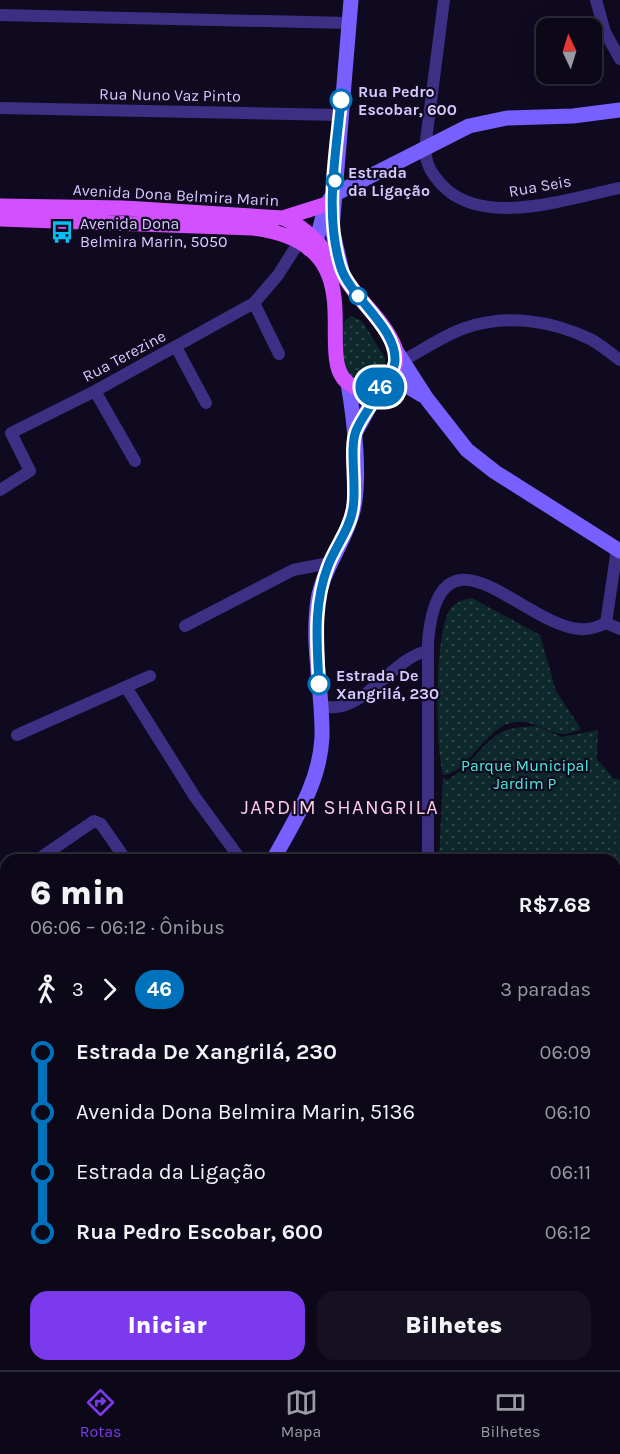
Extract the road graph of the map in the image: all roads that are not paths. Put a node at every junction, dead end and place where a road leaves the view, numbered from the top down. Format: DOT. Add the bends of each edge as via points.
graph roads {
  1 [pos="351,0"];
  2 [pos="444,0"];
  3 [pos="596,0"];
  4 [pos="0,15"];
  5 [pos="348,23"];
  6 [pos="620,59"];
  7 [pos="0,108"];
  8 [pos="620,110"];
  9 [pos="340,115"];
  10 [pos="425,148"];
  11 [pos="620,188"];
  12 [pos="329,200"];
  13 [pos="0,206"];
  14 [pos="283,218"];
  15 [pos="0,219"];
  16 [pos="308,245"];
  17 [pos="342,271"];
  18 [pos="254,303"];
  19 [pos="370,311"];
  20 [pos="337,317"];
  21 [pos="176,346"];
  22 [pos="279,354"];
  23 [pos="399,355"];
  24 [pos="620,360"];
  25 [pos="348,384"];
  26 [pos="381,386"];
  27 [pos="95,391"];
  28 [pos="427,399"];
  29 [pos="206,403"];
  30 [pos="354,436"];
  31 [pos="135,461"];
  32 [pos="0,490"];
  33 [pos="618,550"];
  34 [pos="329,563"];
  35 [pos="606,623"];
  36 [pos="185,626"];
  37 [pos="620,629"];
  38 [pos="427,651"];
  39 [pos="150,676"];
  40 [pos="126,687"];
  41 [pos="320,705"];
  42 [pos="17,735"];
  43 [pos="46,854"];
  44 [pos="122,854"];
  45 [pos="237,854"];
  46 [pos="276,854"];
  47 [pos="428,854"];
  1 -- 5 [label="main road"];
  2 -- 10 [label="street"];
  3 -- 6 [label="street" via="605,32"];
  4 -- 5 [label="street"];
  5 -- 9 [label="main road"];
  7 -- 9 [label="street, Rua Nuno Vaz Pinto"];
  8 -- 10 [label="main road" via="489,121 469,126"];
  9 -- 12 [label="main road"];
  10 -- 11 [label="street, Rua Seis" via="430,171 448,192 464,202 485,207 527,206"];
  10 -- 12 [label="main road"];
  12 -- 14 [label="main road"];
  12 -- 16 [label="main road"];
  12 -- 17 [label="main road" via="333,240"];
  13 -- 14 [label="main road, Avenida Dona Belmira Marin" via="125,208"];
  14 -- 16 [label="main road, Avenida Dona Belmira Marin" via="296,223"];
  15 -- 16 [label="main road, Avenida Dona Belmira Marin" via="252,228 273,230"];
  16 -- 17 [label="main road, Avenida Dona Belmira Marin"];
  16 -- 18 [label="street, Rua Terezine"];
  16 -- 20 [label="main road, Avenida Dona Belmira Marin" via="332,280"];
  17 -- 19 [label="main road, Avenida Dona Belmira Marin"];
  18 -- 21 [label="street, Rua Terezine"];
  18 -- 22 [label="street"];
  19 -- 20 [label="main road" via="353,307"];
  19 -- 23 [label="main road, Avenida Dona Belmira Marin"];
  20 -- 25 [label="main road, Avenida Dona Belmira Marin" via="335,366"];
  21 -- 27 [label="street, Rua Terezine"];
  21 -- 29 [label="street"];
  23 -- 24 [label="street" via="464,328 528,320 555,325 591,340"];
  23 -- 26 [label="main road" via="391,377"];
  23 -- 28 [label="main road, Avenida Dona Belmira Marin"];
  25 -- 26 [label="main road, Avenida Dona Belmira Marin" via="366,390"];
  25 -- 30 [label="main road"];
  26 -- 28 [label="main road, Avenida Dona Belmira Marin" via="404,384"];
  26 -- 30 [label="main road"];
  27 -- 31 [label="street"];
  27 -- 32 [label="street, Rua Terezine" via="11,433 30,471"];
  28 -- 33 [label="main road, Avenida Dona Belmira Marin" via="467,450"];
  30 -- 34 [label="main road" via="353,511"];
  33 -- 35 [label="street"];
  34 -- 36 [label="street" via="293,570"];
  34 -- 41 [label="main road" via="318,600 316,630"];
  35 -- 37 [label="street"];
  35 -- 38 [label="street" via="584,629 567,626 486,584 465,580 451,585 434,605"];
  38 -- 41 [label="street" via="405,662 347,706"];
  38 -- 47 [label="street"];
  39 -- 40 [label="street"];
  40 -- 42 [label="street"];
  40 -- 45 [label="street" via="195,797"];
  41 -- 46 [label="main road" via="322,739 311,789"];
  43 -- 44 [label="street" via="94,821 101,824"];
}
